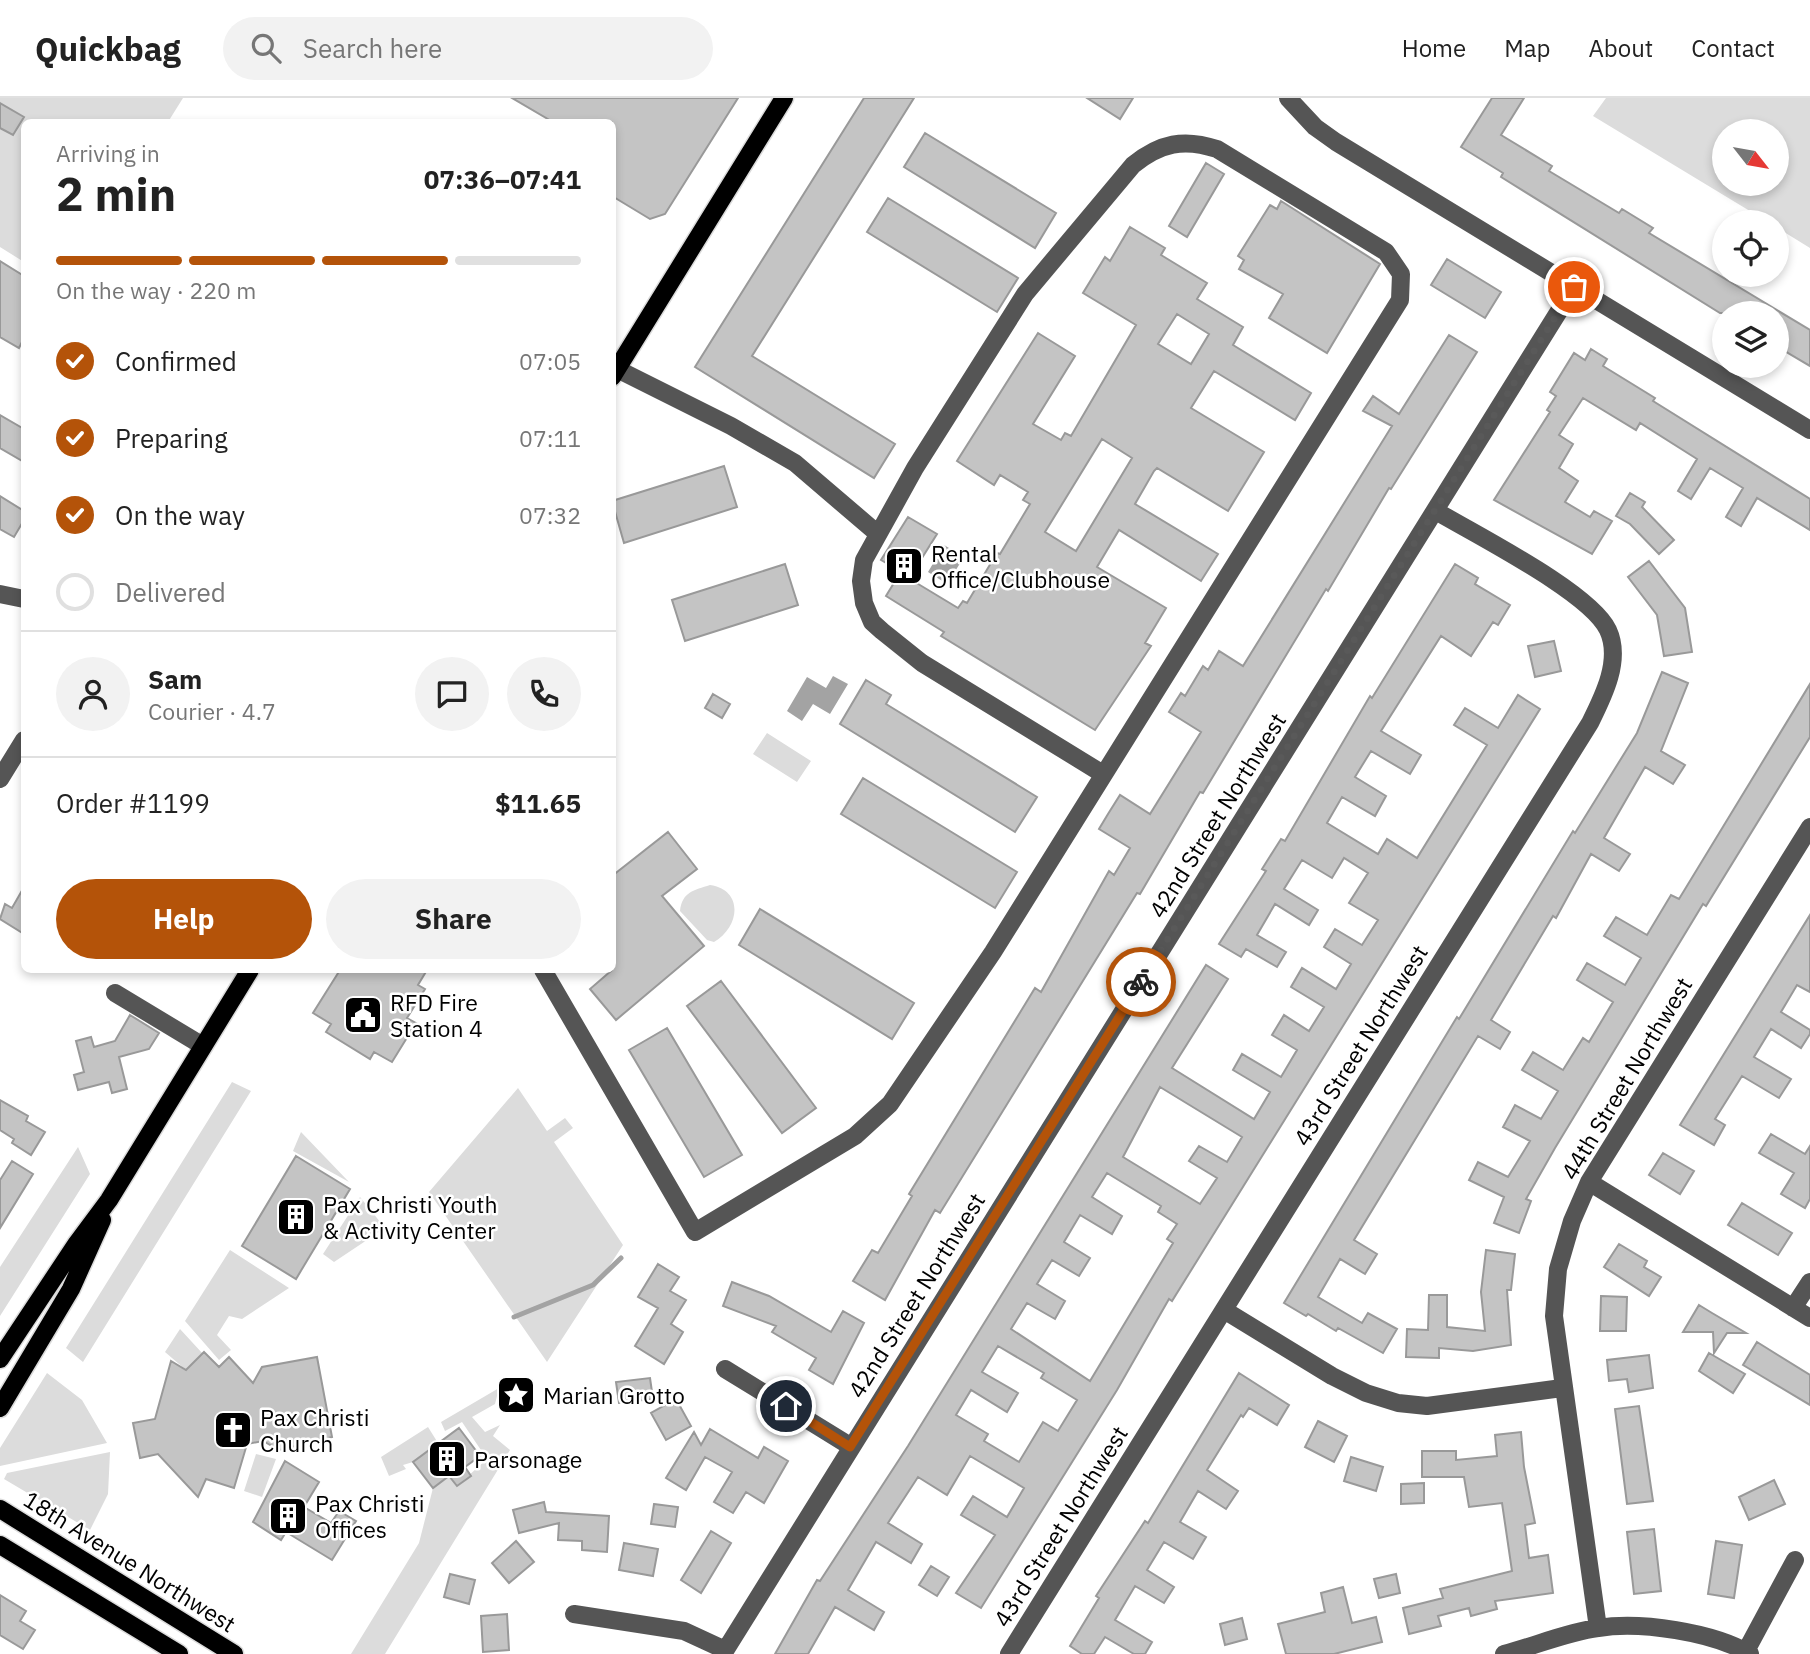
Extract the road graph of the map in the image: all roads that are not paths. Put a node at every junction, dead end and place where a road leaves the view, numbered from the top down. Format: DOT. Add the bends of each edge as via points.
graph roads {
  1 [pos="784,98"];
  2 [pos="1288,98"];
  3 [pos="1574,287"];
  4 [pos="616,371"];
  5 [pos="616,373"];
  6 [pos="1810,430"];
  7 [pos="1436,511"];
  8 [pos="878,534"];
  9 [pos="0,594"];
  10 [pos="21,598"];
  11 [pos="21,745"];
  12 [pos="1103,774"];
  13 [pos="0,779"];
  14 [pos="1810,827"];
  15 [pos="248,973"];
  16 [pos="545,973"];
  17 [pos="116,993"];
  18 [pos="203,1046"];
  19 [pos="1589,1182"];
  20 [pos="109,1200"];
  21 [pos="1810,1282"];
  22 [pos="1793,1308"];
  23 [pos="1224,1310"];
  24 [pos="1810,1318"];
  25 [pos="0,1359"];
  26 [pos="725,1369"];
  27 [pos="1562,1388"];
  28 [pos="0,1408"];
  29 [pos="850,1447"];
  30 [pos="0,1509"];
  31 [pos="0,1545"];
  32 [pos="1795,1560"];
  33 [pos="573,1614"];
  34 [pos="1598,1628"];
  35 [pos="724,1652"];
  36 [pos="1748,1653"];
  37 [pos="179,1654"];
  38 [pos="234,1654"];
  39 [pos="1009,1654"];
  40 [pos="1504,1654"];
  1 -- 4 [label="main road"];
  2 -- 3 [label="street" via="1336,142"];
  3 -- 6 [label="street"];
  3 -- 7 [label="street, 42nd Street Northwest"];
  5 -- 8 [label="street" via="732,426 795,463"];
  7 -- 23 [label="street, 43rd Street Northwest" via="1570,593 1599,618 1609,632 1611,646 1608,684 1590,723"];
  7 -- 29 [label="street, 42nd Street Northwest"];
  8 -- 12 [label="street" via="862,571 864,603 872,622 922,663"];
  8 -- 12 [label="street" via="1025,294 1144,156 1178,141 1217,149 1386,252 1401,274 1400,300"];
  9 -- 10 [label="street"];
  11 -- 13 [label="street"];
  12 -- 16 [label="street" via="993,952 890,1104 855,1136 695,1232"];
  14 -- 19 [label="street, 44th Street Northwest"];
  15 -- 18 [label="main road"];
  17 -- 18 [label="street"];
  18 -- 20 [label="main road"];
  19 -- 22 [label="street"];
  19 -- 27 [label="street, 44th Street Northwest" via="1558,1269 1554,1316"];
  20 -- 25 [label="main road"];
  20 -- 28 [label="main road" via="71,1289"];
  21 -- 22 [label="street"];
  22 -- 24 [label="street"];
  23 -- 27 [label="street" via="1332,1376 1398,1403 1427,1406"];
  23 -- 39 [label="street, 43rd Street Northwest"];
  26 -- 29 [label="street"];
  27 -- 34 [label="street, 44th Street Northwest"];
  29 -- 35 [label="street, 42nd Street Northwest"];
  30 -- 38 [label="main road, 18th Avenue Northwest"];
  31 -- 37 [label="main road"];
  32 -- 36 [label="street"];
  33 -- 35 [label="street" via="665,1626 701,1636"];
  34 -- 36 [label="street" via="1674,1630"];
  34 -- 40 [label="street"];
}
